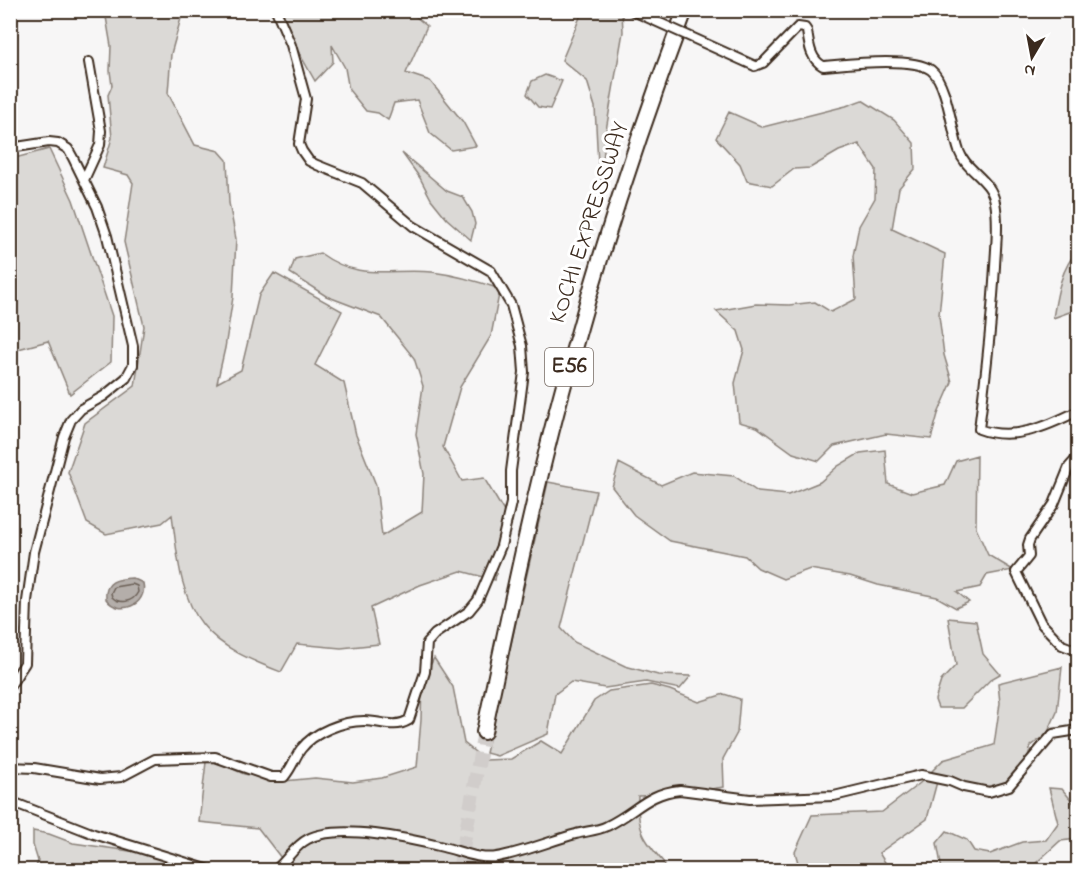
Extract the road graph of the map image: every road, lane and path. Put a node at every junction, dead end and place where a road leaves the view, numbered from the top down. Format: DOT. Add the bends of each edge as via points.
graph roads {
  1 [pos="276,10"];
  2 [pos="631,10"];
  3 [pos="685,10"];
  4 [pos="89,62"];
  5 [pos="10,148"];
  6 [pos="84,180"];
  7 [pos="1078,411"];
  8 [pos="1078,457"];
  9 [pos="1078,651"];
  10 [pos="10,686"];
  11 [pos="1078,730"];
  12 [pos="484,732"];
  13 [pos="10,767"];
  14 [pos="10,801"];
  15 [pos="210,870"];
  16 [pos="275,870"];
  1 -- 13 [label="street" via="291,45 306,99 299,144 309,160 362,183 413,226 491,271 511,305 524,372 511,503 501,546 478,600 427,644 425,672 409,720 400,725 364,721 339,725 301,748 285,777 271,777 215,757 155,759 121,777 100,780"];
  2 -- 7 [label="street, bridge" via="755,66 763,63 798,27 807,31 812,53 823,66 894,62 932,70 943,92 959,152 987,184 995,200 993,295 979,429 1025,432"];
  3 -- 12 [label="highway, KOCHI EXPRESSWAY / E56" via="657,83 572,353 519,566"];
  4 -- 6 [label="street" via="102,131"];
  5 -- 6 [label="street" via="58,143 68,149"];
  6 -- 10 [label="street" via="107,236 133,346 133,365 126,378 81,409 64,437 34,552 27,601 25,663"];
  8 -- 9 [label="street" via="1069,467 1043,523 1030,538 1029,556 1016,572 1041,623 1062,645"];
  11 -- 16 [label="street" via="1053,734 1008,786 989,792 921,775 834,796 750,799 670,791 654,796 607,826 495,858 378,835 327,833 309,838"];
  14 -- 15 [label="street" via="94,834"];
}
